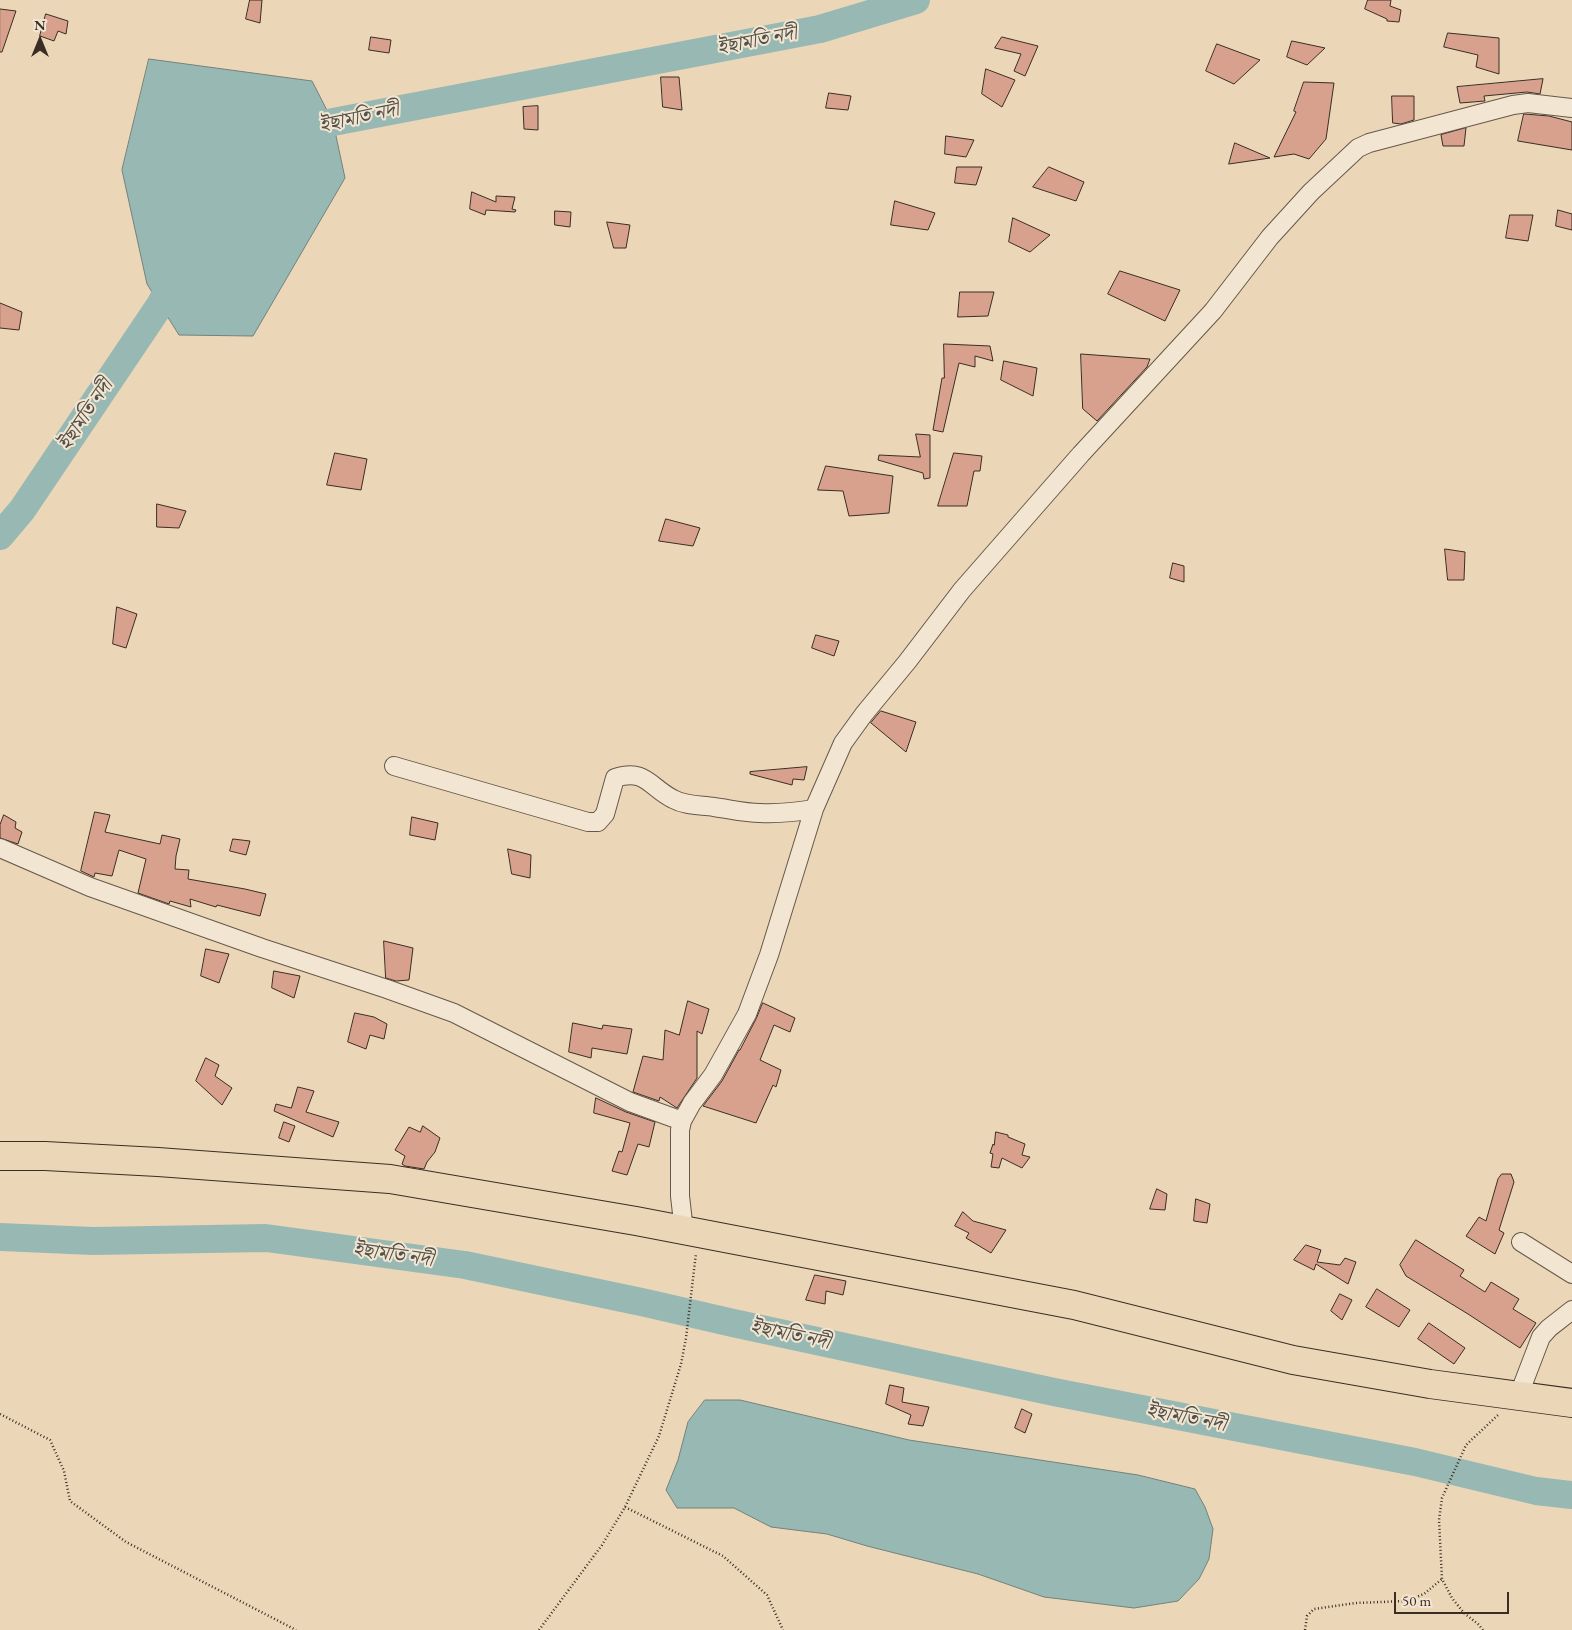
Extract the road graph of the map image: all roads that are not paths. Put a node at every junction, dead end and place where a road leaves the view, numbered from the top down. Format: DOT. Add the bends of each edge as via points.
graph roads {
  1 [pos="1572,108"];
  2 [pos="394,766"];
  3 [pos="814,809"];
  4 [pos="0,848"];
  5 [pos="682,1121"];
  6 [pos="0,1156"];
  7 [pos="684,1231"];
  8 [pos="1521,1242"];
  9 [pos="1572,1274"];
  10 [pos="1572,1310"];
  11 [pos="1518,1397"];
  12 [pos="1572,1404"];
  1 -- 3 [label="street" via="1528,103 1513,105 1370,143 1344,159 1270,237 1213,311 962,590 843,743"];
  2 -- 3 [label="street" via="588,822 598,822 605,814 615,778 627,774 643,777 673,800 695,806 759,814"];
  3 -- 5 [label="street" via="769,955 747,1014 713,1075"];
  4 -- 5 [label="street" via="90,887 454,1013 630,1102"];
  5 -- 7 [label="street" via="680,1196"];
  6 -- 7 [label="main road" via="158,1162 390,1179"];
  7 -- 11 [label="main road" via="1074,1305 1293,1360"];
  8 -- 9 [label="street"];
  10 -- 11 [label="street" via="1541,1337"];
  11 -- 12 [label="main road"];
}
